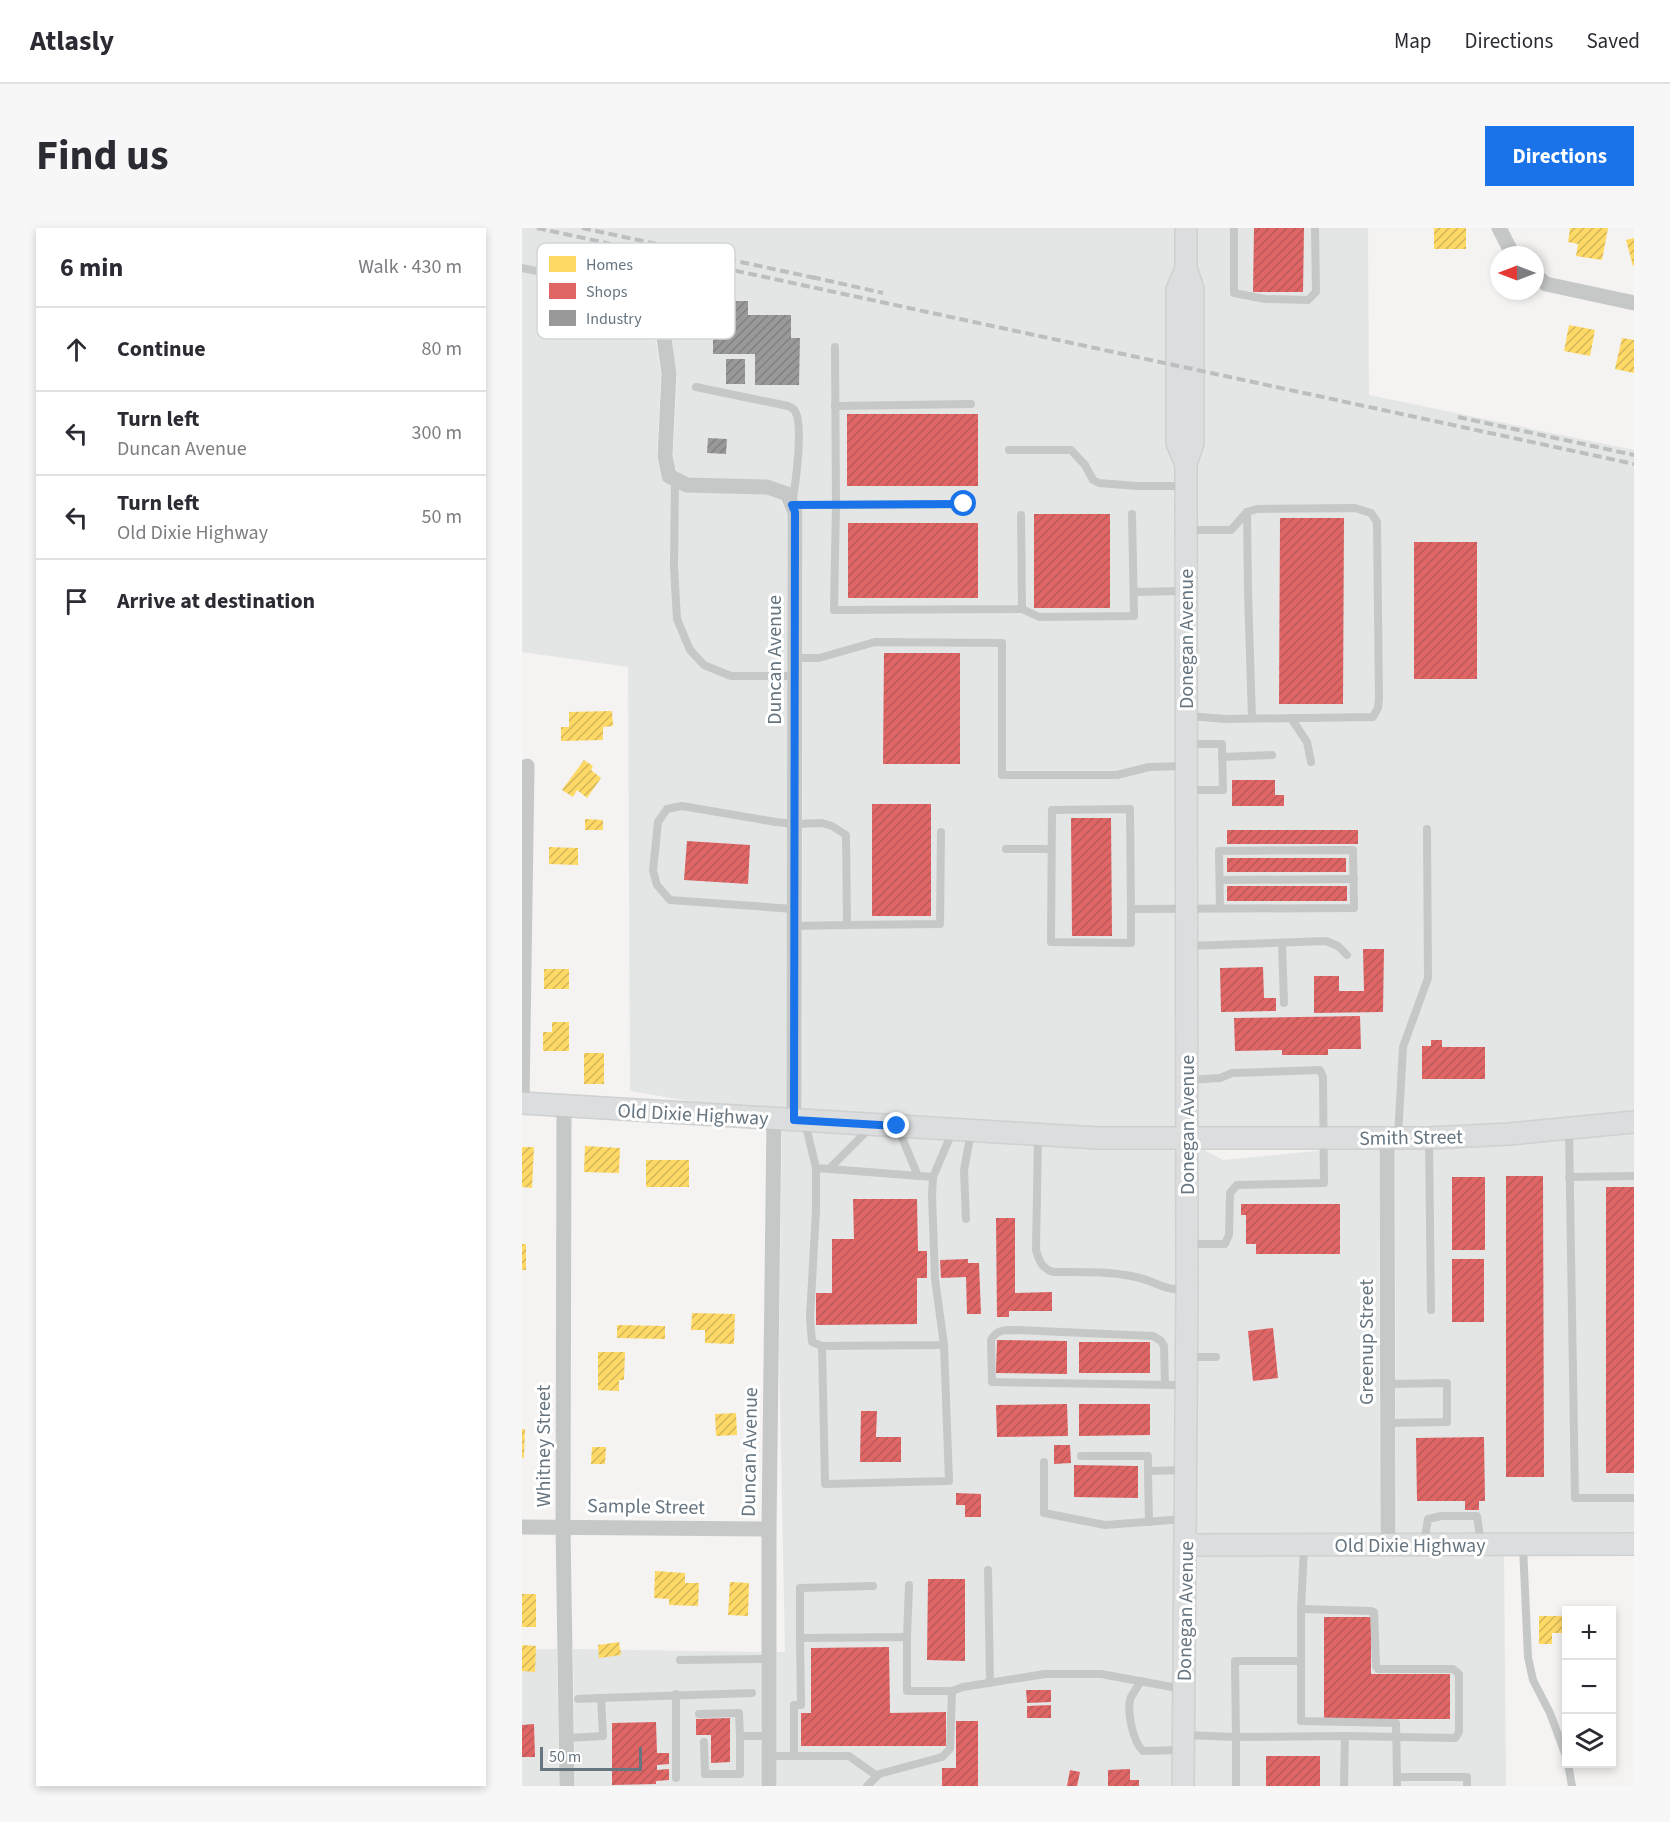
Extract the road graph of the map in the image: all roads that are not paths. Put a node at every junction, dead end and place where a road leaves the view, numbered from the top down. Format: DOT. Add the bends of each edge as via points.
graph roads {
  1 [pos="1186,228"];
  2 [pos="1234,228"];
  3 [pos="1315,228"];
  4 [pos="1500,228"];
  5 [pos="1509,246"];
  6 [pos="522,268"];
  7 [pos="537,271"];
  8 [pos="1544,282"];
  9 [pos="1634,303"];
  10 [pos="664,339"];
  11 [pos="835,347"];
  12 [pos="696,387"];
  13 [pos="970,404"];
  14 [pos="835,406"];
  15 [pos="1009,450"];
  16 [pos="675,479"];
  17 [pos="1186,486"];
  18 [pos="964,504"];
  19 [pos="792,505"];
  20 [pos="836,505"];
  21 [pos="1247,512"];
  22 [pos="1132,514"];
  23 [pos="1021,515"];
  24 [pos="1186,530"];
  25 [pos="1186,591"];
  26 [pos="1134,592"];
  27 [pos="1022,609"];
  28 [pos="795,658"];
  29 [pos="795,676"];
  30 [pos="1186,716"];
  31 [pos="1252,718"];
  32 [pos="1291,718"];
  33 [pos="1186,744"];
  34 [pos="1272,755"];
  35 [pos="1222,757"];
  36 [pos="1311,762"];
  37 [pos="527,766"];
  38 [pos="1186,766"];
  39 [pos="1186,790"];
  40 [pos="794,824"];
  41 [pos="1427,829"];
  42 [pos="941,832"];
  43 [pos="1006,849"];
  44 [pos="1051,849"];
  45 [pos="1353,879"];
  46 [pos="1220,880"];
  47 [pos="794,909"];
  48 [pos="1131,909"];
  49 [pos="1186,909"];
  50 [pos="1220,909"];
  51 [pos="846,925"];
  52 [pos="794,926"];
  53 [pos="1282,943"];
  54 [pos="1186,946"];
  55 [pos="1347,955"];
  56 [pos="1284,1003"];
  57 [pos="1186,1080"];
  58 [pos="522,1103"];
  59 [pos="564,1107"];
  60 [pos="791,1120"];
  61 [pos="1634,1122"];
  62 [pos="874,1125"];
  63 [pos="897,1126"];
  64 [pos="1569,1128"];
  65 [pos="963,1130"];
  66 [pos="1038,1135"];
  67 [pos="1187,1138"];
  68 [pos="1324,1138"];
  69 [pos="1392,1138"];
  70 [pos="1429,1138"];
  71 [pos="816,1168"];
  72 [pos="830,1168"];
  73 [pos="918,1176"];
  74 [pos="1634,1176"];
  75 [pos="933,1177"];
  76 [pos="1569,1177"];
  77 [pos="966,1219"];
  78 [pos="1187,1244"];
  79 [pos="1187,1290"];
  80 [pos="1431,1310"];
  81 [pos="944,1345"];
  82 [pos="822,1346"];
  83 [pos="1187,1357"];
  84 [pos="1216,1357"];
  85 [pos="1388,1384"];
  86 [pos="1164,1385"];
  87 [pos="1187,1385"];
  88 [pos="1388,1423"];
  89 [pos="1081,1456"];
  90 [pos="1044,1462"];
  91 [pos="1187,1470"];
  92 [pos="1148,1471"];
  93 [pos="1634,1498"];
  94 [pos="1186,1519"];
  95 [pos="1149,1522"];
  96 [pos="563,1526"];
  97 [pos="522,1527"];
  98 [pos="769,1529"];
  99 [pos="1523,1544"];
  100 [pos="1634,1544"];
  101 [pos="1185,1545"];
  102 [pos="1304,1545"];
  103 [pos="1388,1545"];
  104 [pos="1424,1545"];
  105 [pos="1481,1545"];
  106 [pos="988,1570"];
  107 [pos="909,1585"];
  108 [pos="873,1587"];
  109 [pos="1301,1609"];
  110 [pos="907,1637"];
  111 [pos="800,1638"];
  112 [pos="769,1659"];
  113 [pos="680,1660"];
  114 [pos="1301,1661"];
  115 [pos="1142,1681"];
  116 [pos="990,1683"];
  117 [pos="1183,1689"];
  118 [pos="952,1691"];
  119 [pos="752,1693"];
  120 [pos="676,1694"];
  121 [pos="601,1698"];
  122 [pos="578,1699"];
  123 [pos="699,1714"];
  124 [pos="769,1736"];
  125 [pos="1345,1736"];
  126 [pos="567,1737"];
  127 [pos="740,1737"];
  128 [pos="1236,1737"];
  129 [pos="1396,1737"];
  130 [pos="704,1742"];
  131 [pos="1183,1742"];
  132 [pos="1562,1745"];
  133 [pos="769,1756"];
  134 [pos="794,1756"];
  135 [pos="1569,1768"];
  136 [pos="877,1776"];
  137 [pos="676,1778"];
  138 [pos="1397,1782"];
  139 [pos="567,1786"];
  140 [pos="769,1786"];
  141 [pos="867,1786"];
  142 [pos="1183,1786"];
  143 [pos="1236,1786"];
  144 [pos="1344,1786"];
  145 [pos="1467,1786"];
  146 [pos="1572,1786"];
  1 -- 17 [label="street, Donegan Avenue" via="1186,268 1194,289 1193,443 1186,464"];
  2 -- 3 [label="lane" via="1234,293 1265,299 1308,300 1316,292"];
  4 -- 5 [label="street"];
  6 -- 7 [label="lane"];
  8 -- 9 [label="street"];
  10 -- 16 [label="street" via="669,373 665,456 669,476"];
  11 -- 14 [label="lane"];
  12 -- 19 [label="lane" via="794,409 798,418 798,473"];
  13 -- 14 [label="lane"];
  14 -- 20 [label="lane"];
  15 -- 17 [label="lane" via="1071,450 1099,483"];
  16 -- 19 [label="street" via="687,485 767,487 787,494"];
  16 -- 29 [label="lane" via="677,619 690,650 704,664 731,676"];
  17 -- 24 [label="street, Donegan Avenue"];
  18 -- 20 [label="lane"];
  19 -- 20 [label="lane"];
  19 -- 28 [label="street, Duncan Avenue"];
  20 -- 27 [label="lane" via="834,610"];
  21 -- 24 [label="lane" via="1231,530"];
  21 -- 31 [label="lane"];
  21 -- 32 [label="lane" via="1355,508 1371,513 1377,522 1378,708 1373,717"];
  22 -- 26 [label="lane"];
  23 -- 27 [label="lane"];
  24 -- 25 [label="street, Donegan Avenue"];
  25 -- 26 [label="lane"];
  25 -- 30 [label="street, Donegan Avenue"];
  26 -- 27 [label="lane" via="1134,616 1039,617"];
  28 -- 29 [label="street, Duncan Avenue"];
  28 -- 38 [label="lane" via="819,658 875,642 1002,643 1002,775 1117,775 1149,767"];
  29 -- 40 [label="street, Duncan Avenue"];
  30 -- 31 [label="lane"];
  30 -- 33 [label="street, Donegan Avenue"];
  31 -- 32 [label="lane"];
  32 -- 36 [label="lane" via="1307,742"];
  33 -- 35 [label="lane" via="1222,744"];
  33 -- 38 [label="street, Donegan Avenue"];
  34 -- 35 [label="lane"];
  35 -- 39 [label="lane" via="1223,790"];
  37 -- 58 [label="street"];
  38 -- 39 [label="street, Donegan Avenue"];
  39 -- 49 [label="street, Donegan Avenue"];
  40 -- 47 [label="street, Duncan Avenue"];
  40 -- 47 [label="lane" via="682,806 667,809 658,822 653,871 657,885 670,900"];
  40 -- 51 [label="lane" via="822,823 846,835"];
  41 -- 69 [label="lane" via="1428,978 1403,1047"];
  42 -- 51 [label="lane" via="940,924"];
  43 -- 44 [label="lane"];
  44 -- 48 [label="lane" via="1051,942 1131,943"];
  44 -- 48 [label="lane" via="1052,810 1130,809"];
  45 -- 46 [label="lane"];
  45 -- 46 [label="lane" via="1353,850 1219,851"];
  45 -- 50 [label="lane" via="1354,908"];
  46 -- 50 [label="lane"];
  47 -- 52 [label="street, Duncan Avenue"];
  48 -- 49 [label="lane"];
  49 -- 50 [label="lane"];
  49 -- 54 [label="street, Donegan Avenue"];
  51 -- 52 [label="lane"];
  52 -- 60 [label="street, Duncan Avenue"];
  53 -- 54 [label="lane"];
  53 -- 55 [label="lane" via="1326,941"];
  53 -- 56 [label="lane"];
  54 -- 57 [label="street, Donegan Avenue"];
  57 -- 67 [label="street, Donegan Avenue"];
  57 -- 68 [label="lane" via="1220,1078 1232,1073 1320,1070"];
  58 -- 59 [label="street, Old Dixie Highway"];
  59 -- 60 [label="street, Old Dixie Highway"];
  59 -- 96 [label="street, Whitney Street"];
  60 -- 62 [label="street, Old Dixie Highway"];
  60 -- 71 [label="lane"];
  60 -- 98 [label="street, Duncan Avenue"];
  61 -- 64 [label="street, Smith Street"];
  62 -- 63 [label="street, Old Dixie Highway"];
  62 -- 72 [label="lane"];
  63 -- 65 [label="street, Old Dixie Highway"];
  63 -- 73 [label="lane"];
  64 -- 70 [label="street, Smith Street"];
  64 -- 76 [label="lane"];
  65 -- 66 [label="street, Old Dixie Highway"];
  65 -- 75 [label="lane"];
  65 -- 77 [label="lane"];
  66 -- 67 [label="street, Old Dixie Highway"];
  66 -- 79 [label="lane" via="1036,1250 1042,1266 1054,1272 1138,1277 1173,1290"];
  67 -- 68 [label="street, Smith Street"];
  67 -- 78 [label="street, Donegan Avenue"];
  68 -- 69 [label="street, Smith Street"];
  68 -- 78 [label="lane" via="1324,1183 1237,1185 1230,1193 1230,1235 1225,1244"];
  69 -- 70 [label="street, Smith Street"];
  69 -- 85 [label="street, Greenup Street"];
  70 -- 80 [label="lane"];
  71 -- 72 [label="lane"];
  71 -- 82 [label="lane" via="810,1317 812,1342"];
  72 -- 73 [label="lane"];
  73 -- 75 [label="lane"];
  74 -- 76 [label="lane"];
  75 -- 81 [label="lane" via="935,1279"];
  76 -- 93 [label="lane" via="1575,1498"];
  78 -- 79 [label="street, Donegan Avenue"];
  79 -- 83 [label="street, Donegan Avenue"];
  81 -- 82 [label="lane"];
  81 -- 82 [label="lane" via="949,1481 825,1484"];
  83 -- 84 [label="lane"];
  83 -- 87 [label="street, Donegan Avenue"];
  85 -- 88 [label="street, Greenup Street"];
  85 -- 88 [label="lane" via="1447,1383 1448,1422"];
  86 -- 86 [label="lane" via="992,1382 991,1340 1001,1330 1153,1336 1164,1346"];
  86 -- 87 [label="lane"];
  87 -- 91 [label="street, Donegan Avenue"];
  88 -- 103 [label="street, Greenup Street"];
  89 -- 92 [label="lane" via="1148,1456"];
  90 -- 95 [label="lane" via="1044,1513 1105,1525"];
  91 -- 92 [label="lane"];
  91 -- 94 [label="street, Donegan Avenue"];
  92 -- 95 [label="lane"];
  94 -- 95 [label="lane"];
  94 -- 101 [label="street, Donegan Avenue"];
  96 -- 97 [label="street, Sample Street"];
  96 -- 98 [label="street, Sample Street"];
  96 -- 126 [label="street, Whitney Street"];
  98 -- 112 [label="street, Duncan Avenue"];
  99 -- 100 [label="street, Old Dixie Highway"];
  99 -- 105 [label="street, Old Dixie Highway"];
  99 -- 132 [label="lane" via="1528,1657 1533,1680"];
  101 -- 102 [label="street, Old Dixie Highway"];
  101 -- 117 [label="street, Donegan Avenue"];
  102 -- 103 [label="street, Old Dixie Highway"];
  102 -- 109 [label="lane"];
  103 -- 104 [label="street, Old Dixie Highway"];
  104 -- 105 [label="street, Old Dixie Highway"];
  104 -- 105 [label="lane" via="1428,1519 1441,1516 1477,1516"];
  106 -- 116 [label="lane"];
  107 -- 110 [label="lane"];
  108 -- 111 [label="lane" via="800,1588"];
  109 -- 114 [label="lane"];
  109 -- 129 [label="lane" via="1374,1612 1378,1669 1456,1670 1459,1674 1459,1732 1455,1737"];
  110 -- 111 [label="lane"];
  110 -- 118 [label="lane" via="907,1691"];
  111 -- 134 [label="lane" via="801,1705 794,1705"];
  112 -- 113 [label="lane"];
  112 -- 124 [label="street, Duncan Avenue"];
  114 -- 128 [label="lane" via="1235,1661"];
  114 -- 129 [label="lane" via="1300,1721 1396,1723"];
  115 -- 116 [label="lane" via="1101,1674 1045,1674"];
  115 -- 117 [label="lane"];
  115 -- 131 [label="lane" via="1130,1699 1137,1746 1143,1751"];
  116 -- 118 [label="lane"];
  117 -- 131 [label="street, Donegan Avenue"];
  118 -- 136 [label="lane" via="950,1749 942,1757"];
  119 -- 120 [label="lane"];
  120 -- 121 [label="lane"];
  120 -- 137 [label="lane"];
  121 -- 122 [label="lane"];
  121 -- 126 [label="lane" via="603,1736"];
  123 -- 127 [label="lane" via="740,1713"];
  124 -- 127 [label="lane"];
  124 -- 133 [label="street, Duncan Avenue"];
  125 -- 128 [label="lane"];
  125 -- 129 [label="lane"];
  125 -- 144 [label="lane"];
  126 -- 139 [label="street, Whitney Street"];
  127 -- 130 [label="lane" via="740,1774 705,1774"];
  128 -- 131 [label="lane"];
  128 -- 143 [label="lane"];
  129 -- 138 [label="lane"];
  131 -- 142 [label="street, Donegan Avenue"];
  133 -- 134 [label="lane"];
  133 -- 140 [label="street, Duncan Avenue"];
  134 -- 136 [label="lane" via="849,1756"];
  135 -- 146 [label="lane"];
  136 -- 141 [label="lane"];
  138 -- 145 [label="lane" via="1467,1777"];
}
